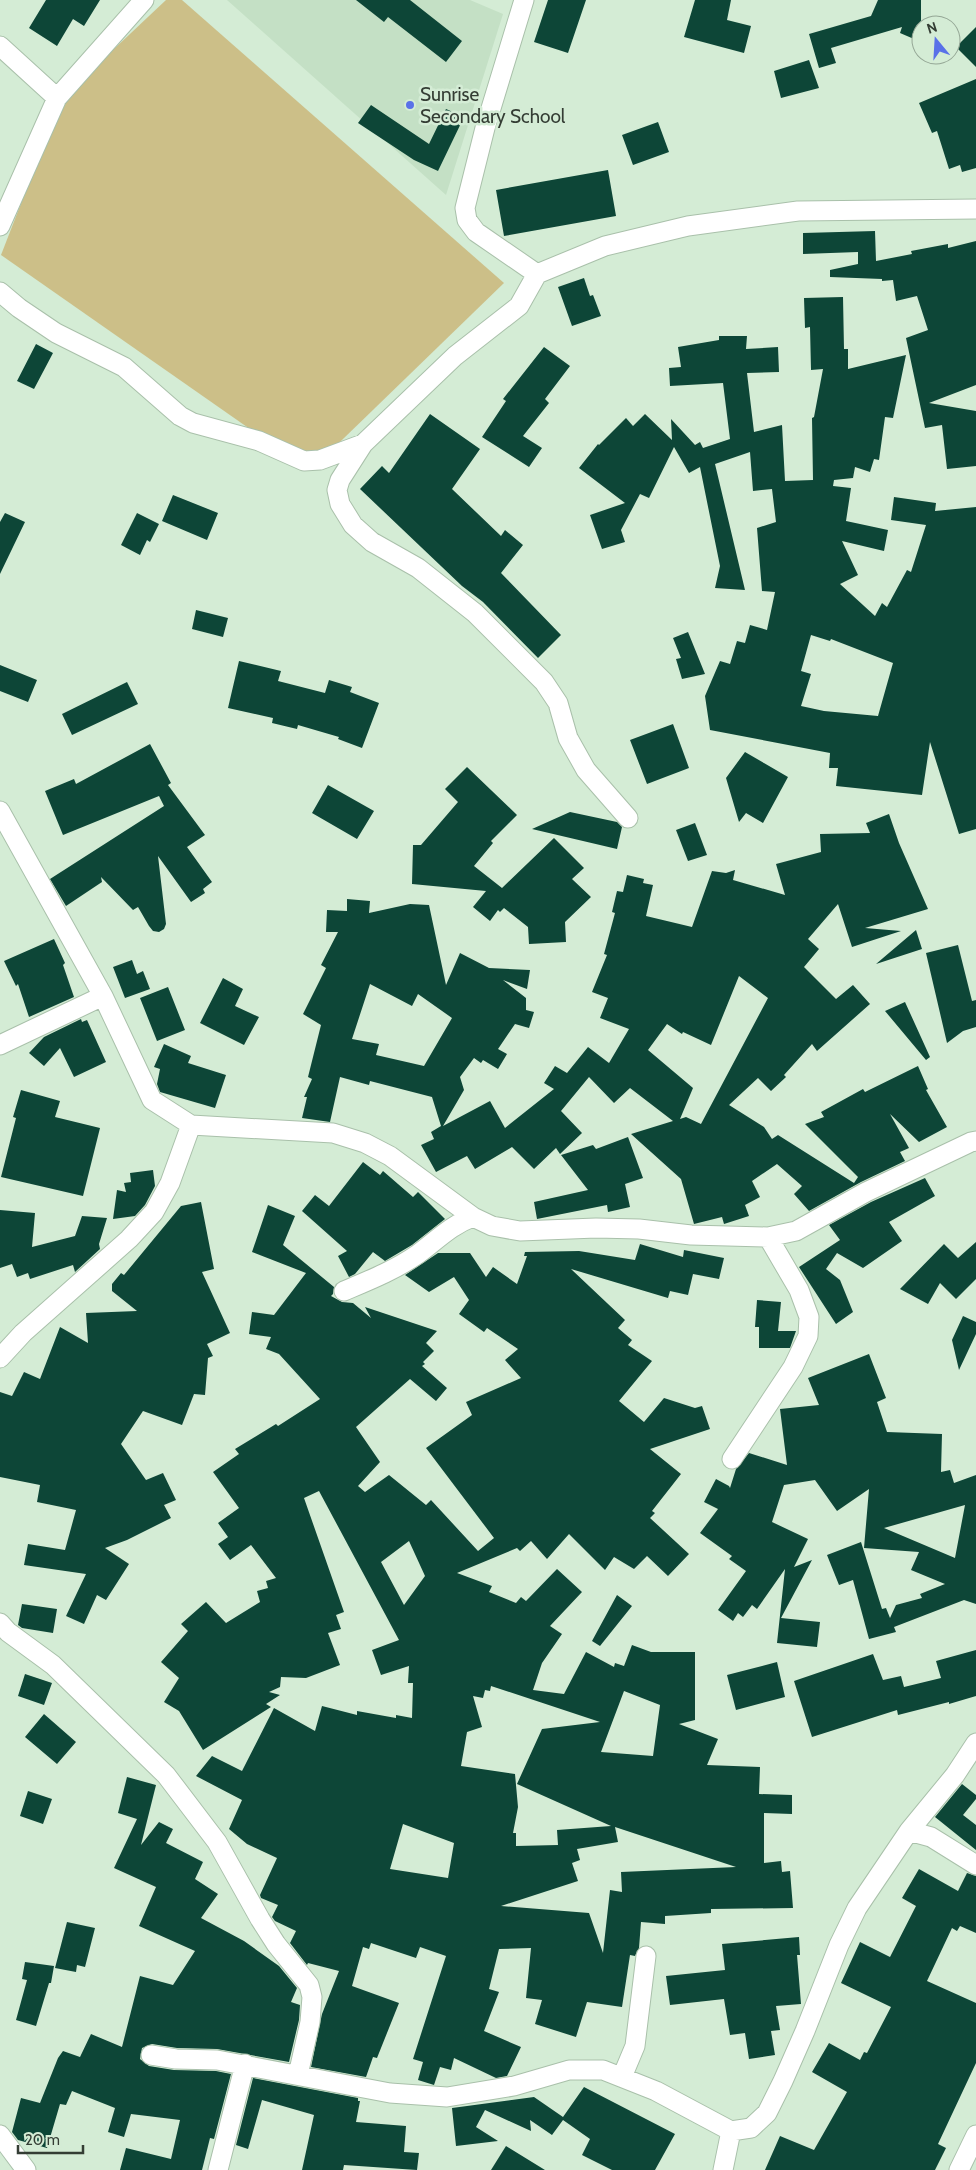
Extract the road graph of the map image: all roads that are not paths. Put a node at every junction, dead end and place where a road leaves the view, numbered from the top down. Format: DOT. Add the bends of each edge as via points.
graph roads {
  1 [pos="144,0"];
  2 [pos="524,0"];
  3 [pos="0,46"];
  4 [pos="57,98"];
  5 [pos="976,209"];
  6 [pos="0,226"];
  7 [pos="537,274"];
  8 [pos="0,292"];
  9 [pos="363,444"];
  10 [pos="0,811"];
  11 [pos="628,818"];
  12 [pos="103,996"];
  13 [pos="0,1045"];
  14 [pos="191,1126"];
  15 [pos="976,1141"];
  16 [pos="472,1218"];
  17 [pos="768,1237"];
  18 [pos="344,1292"];
  19 [pos="0,1358"];
  20 [pos="732,1459"];
  21 [pos="0,1623"];
  22 [pos="976,1743"];
  23 [pos="909,1832"];
  24 [pos="976,1865"];
  25 [pos="646,1956"];
  26 [pos="151,2056"];
  27 [pos="245,2064"];
  28 [pos="298,2074"];
  29 [pos="622,2077"];
  30 [pos="731,2131"];
  31 [pos="0,2135"];
  32 [pos="976,2135"];
  33 [pos="26,2170"];
  34 [pos="218,2170"];
  35 [pos="723,2170"];
  36 [pos="959,2170"];
  1 -- 4 [label="street"];
  2 -- 7 [label="street" via="465,208 467,220 476,232"];
  3 -- 4 [label="street"];
  4 -- 6 [label="street"];
  5 -- 7 [label="street" via="798,211 688,226 605,246"];
  7 -- 9 [label="street" via="518,306 455,356"];
  8 -- 9 [label="street" via="56,333 124,367 180,416 193,423 240,435 304,461 320,460"];
  9 -- 11 [label="street" via="340,480 338,490 340,504 353,525 372,542 418,568 506,641 544,682 558,703 568,738 586,770"];
  10 -- 12 [label="street"];
  12 -- 13 [label="street"];
  12 -- 14 [label="street" via="152,1100"];
  14 -- 16 [label="street" via="333,1133 366,1142 390,1156"];
  14 -- 19 [label="street" via="170,1183 154,1212"];
  15 -- 17 [label="street" via="913,1168 796,1231"];
  16 -- 17 [label="street" via="520,1231 631,1228 690,1235"];
  16 -- 18 [label="street" via="451,1227 389,1272"];
  17 -- 20 [label="street" via="799,1290 809,1317 808,1336 793,1368"];
  21 -- 28 [label="street" via="53,1665 166,1775 217,1842 260,1920 309,1985 312,1997 310,2022"];
  22 -- 23 [label="street"];
  23 -- 24 [label="street" via="931,1838"];
  23 -- 30 [label="street" via="857,1908 839,1945 806,2032 767,2113 751,2128"];
  25 -- 29 [label="street" via="635,2046"];
  26 -- 27 [label="street"];
  27 -- 28 [label="street"];
  27 -- 34 [label="street"];
  28 -- 29 [label="street" via="390,2093 447,2097 514,2086 569,2070 603,2070"];
  29 -- 30 [label="street" via="656,2091"];
  30 -- 35 [label="street"];
  31 -- 33 [label="street"];
  32 -- 36 [label="street"];
}
